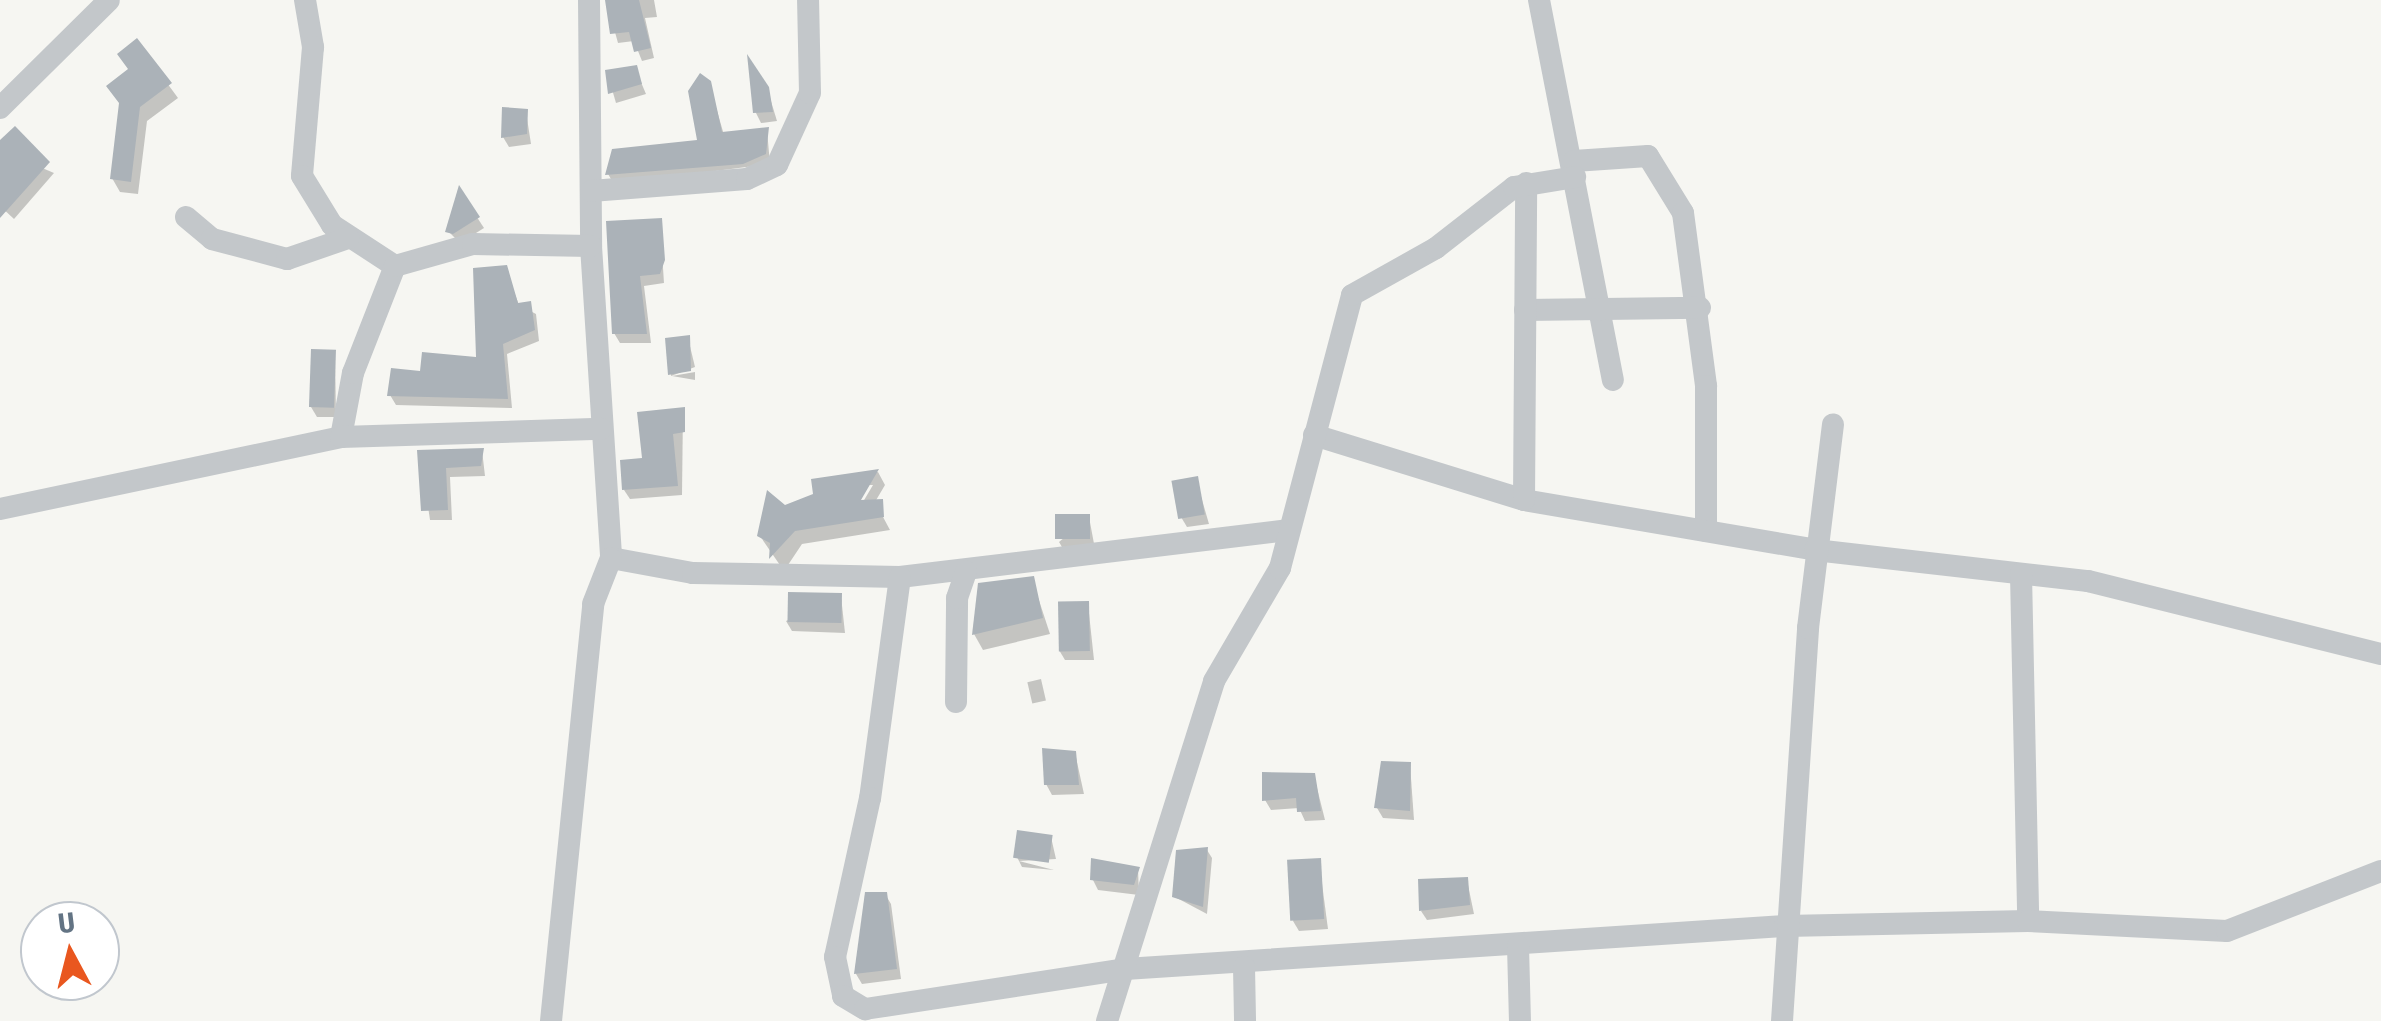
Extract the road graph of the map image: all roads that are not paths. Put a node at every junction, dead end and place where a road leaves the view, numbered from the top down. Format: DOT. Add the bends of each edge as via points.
graph roads {
  1 [pos="109,0"];
  2 [pos="304,0"];
  3 [pos="589,0"];
  4 [pos="808,0"];
  5 [pos="1539,0"];
  6 [pos="0,108"];
  7 [pos="1574,169"];
  8 [pos="1526,183"];
  9 [pos="591,191"];
  10 [pos="186,217"];
  11 [pos="348,238"];
  12 [pos="591,246"];
  13 [pos="396,266"];
  14 [pos="1600,308"];
  15 [pos="1700,308"];
  16 [pos="1525,310"];
  17 [pos="1613,380"];
  18 [pos="1833,425"];
  19 [pos="601,430"];
  20 [pos="1314,435"];
  21 [pos="340,436"];
  22 [pos="1524,500"];
  23 [pos="0,509"];
  24 [pos="1289,530"];
  25 [pos="1706,532"];
  26 [pos="1815,550"];
  27 [pos="611,558"];
  28 [pos="966,572"];
  29 [pos="2021,574"];
  30 [pos="900,577"];
  31 [pos="2381,654"];
  32 [pos="956,702"];
  33 [pos="2381,871"];
  34 [pos="2028,921"];
  35 [pos="1785,926"];
  36 [pos="1518,946"];
  37 [pos="1244,967"];
  38 [pos="1125,969"];
  39 [pos="551,1021"];
  40 [pos="1106,1021"];
  41 [pos="1245,1021"];
  42 [pos="1520,1021"];
  43 [pos="1782,1021"];
  1 -- 6 [label="street"];
  2 -- 11 [label="street" via="313,47 299,162 318,208"];
  3 -- 9 [label="street"];
  4 -- 9 [label="street" via="810,94 776,165 746,179"];
  5 -- 7 [label="street"];
  7 -- 8 [label="street"];
  7 -- 14 [label="street"];
  7 -- 15 [label="street" via="1638,153 1657,161 1683,213"];
  8 -- 16 [label="street"];
  8 -- 20 [label="street" via="1352,294"];
  9 -- 12 [label="street"];
  10 -- 11 [label="street" via="212,239 287,259"];
  11 -- 13 [label="street"];
  12 -- 13 [label="street" via="474,244"];
  12 -- 19 [label="street"];
  13 -- 21 [label="street" via="354,373"];
  14 -- 15 [label="street"];
  14 -- 16 [label="street"];
  14 -- 17 [label="street"];
  15 -- 25 [label="street"];
  16 -- 22 [label="street"];
  18 -- 26 [label="street"];
  19 -- 21 [label="street"];
  19 -- 27 [label="street"];
  20 -- 22 [label="street"];
  20 -- 24 [label="street"];
  21 -- 23 [label="street"];
  22 -- 25 [label="street"];
  24 -- 28 [label="street"];
  24 -- 38 [label="street" via="1274,582 1214,680"];
  25 -- 26 [label="street"];
  26 -- 29 [label="street"];
  26 -- 35 [label="street"];
  27 -- 30 [label="street" via="693,573"];
  27 -- 39 [label="street" via="594,604"];
  28 -- 30 [label="street"];
  28 -- 32 [label="street" via="957,598"];
  29 -- 31 [label="street" via="2130,589"];
  29 -- 34 [label="street"];
  30 -- 38 [label="street" via="870,798 835,956 843,996 865,1008 908,1006"];
  33 -- 34 [label="street" via="2227,931"];
  34 -- 35 [label="street"];
  35 -- 36 [label="street"];
  35 -- 43 [label="street"];
  36 -- 37 [label="street"];
  36 -- 42 [label="street"];
  37 -- 38 [label="street"];
  37 -- 41 [label="street"];
  38 -- 40 [label="street"];
}
